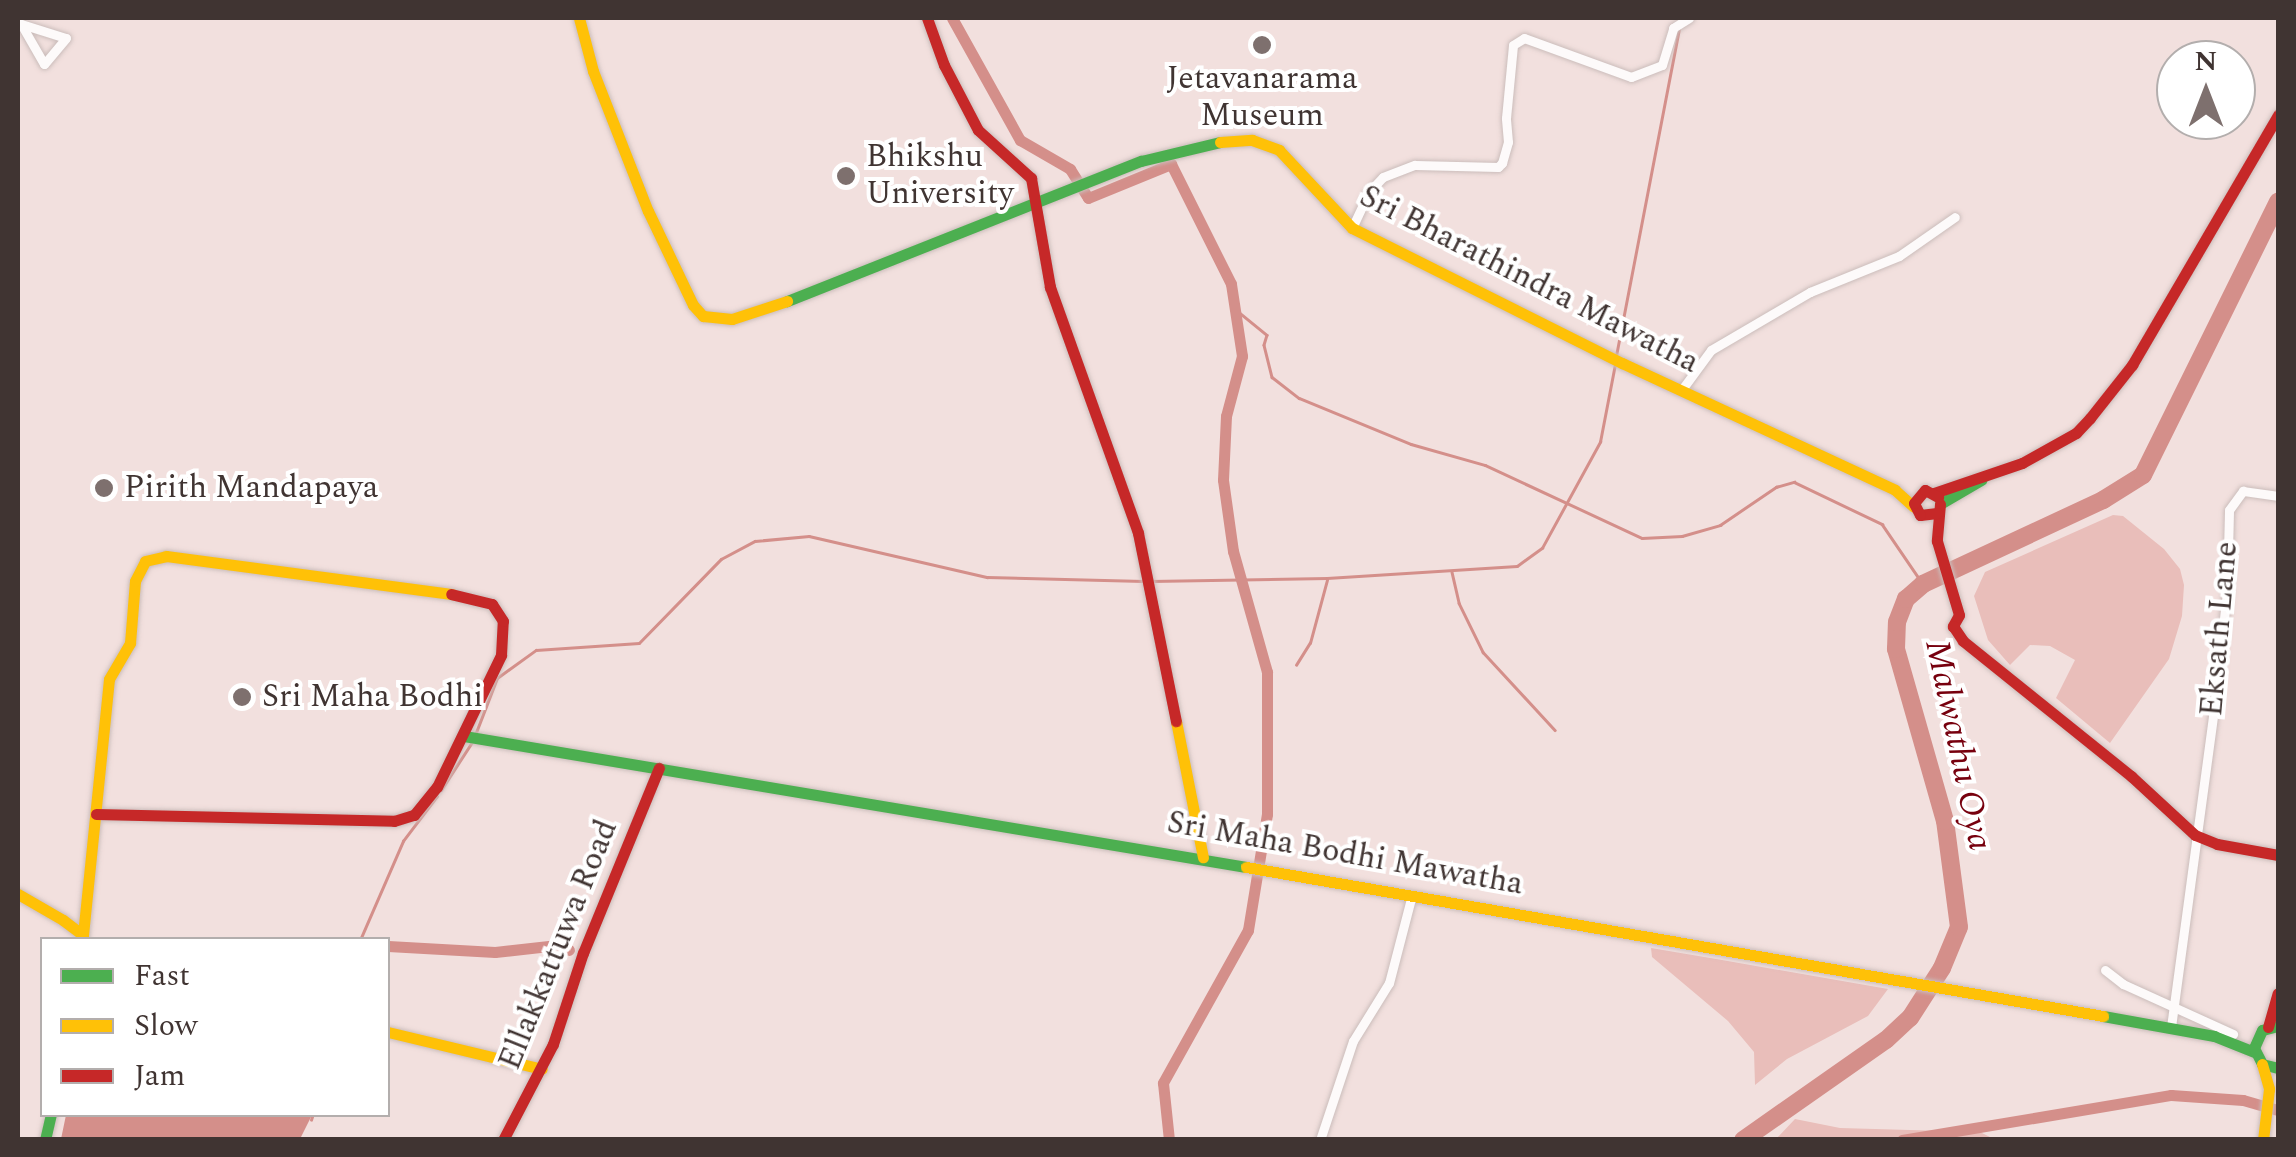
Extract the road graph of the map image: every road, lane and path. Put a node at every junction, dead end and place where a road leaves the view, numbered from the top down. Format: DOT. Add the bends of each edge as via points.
graph roads {
  1 [pos="579,18"];
  2 [pos="927,18"];
  3 [pos="1688,18"];
  4 [pos="19,24"];
  5 [pos="2278,115"];
  6 [pos="1036,201"];
  7 [pos="1954,217"];
  8 [pos="1352,228"];
  9 [pos="1683,388"];
  10 [pos="2278,496"];
  11 [pos="1928,504"];
  12 [pos="464,736"];
  13 [pos="659,768"];
  14 [pos="97,807"];
  15 [pos="2194,835"];
  16 [pos="2278,854"];
  17 [pos="1203,857"];
  18 [pos="18,894"];
  19 [pos="1412,895"];
  20 [pos="83,937"];
  21 [pos="2105,970"];
  22 [pos="2278,993"];
  23 [pos="2174,1004"];
  24 [pos="2171,1027"];
  25 [pos="2268,1029"];
  26 [pos="390,1032"];
  27 [pos="2233,1034"];
  28 [pos="2214,1036"];
  29 [pos="2254,1052"];
  30 [pos="2262,1064"];
  31 [pos="542,1069"];
  32 [pos="2278,1071"];
  33 [pos="2269,1089"];
  34 [pos="2264,1133"];
  35 [pos="503,1140"];
  36 [pos="1320,1140"];
  1 -- 6 [label="main road, Sri Bharathindra Mawatha" via="648,211 703,316 732,318 790,300"];
  2 -- 6 [label="main road" via="978,130 1028,171"];
  3 -- 8 [label="street" via="1673,28 1662,65 1631,76 1524,38 1513,45 1502,163 1414,165 1384,177"];
  4 -- 4 [label="street" via="51,34 66,38 44,64"];
  5 -- 11 [label="main road" via="2105,401 2076,433"];
  6 -- 8 [label="main road, Sri Bharathindra Mawatha" via="1186,149 1252,140 1279,150"];
  6 -- 17 [label="main road" via="1050,287 1146,568"];
  7 -- 9 [label="street" via="1898,256 1810,292 1711,350"];
  8 -- 9 [label="main road, Sri Bharathindra Mawatha"];
  9 -- 11 [label="main road, Sri Bharathindra Mawatha"];
  10 -- 15 [label="street, Eksath Lane" via="2244,491 2229,510 2226,593"];
  11 -- 15 [label="main road" via="1959,615 1953,626 1978,655 2100,750"];
  12 -- 13 [label="main road, Sri Maha Bodhi Mawatha"];
  12 -- 14 [label="main road" via="429,800 405,820"];
  12 -- 14 [label="main road" via="504,642 503,621 482,598 158,556 137,573 130,643 110,678"];
  13 -- 17 [label="main road, Sri Maha Bodhi Mawatha"];
  13 -- 31 [label="main road, Ellakkattuwa Road"];
  14 -- 20 [label="main road"];
  15 -- 16 [label="main road"];
  15 -- 23 [label="street"];
  17 -- 19 [label="main road, Sri Maha Bodhi Mawatha"];
  18 -- 20 [label="main road"];
  19 -- 24 [label="main road, Sri Maha Bodhi Mawatha"];
  19 -- 36 [label="street" via="1389,983 1353,1042"];
  21 -- 23 [label="street"];
  22 -- 25 [label="main road"];
  23 -- 24 [label="street"];
  23 -- 27 [label="street"];
  24 -- 28 [label="main road, Sri Maha Bodhi Mawatha"];
  25 -- 27 [label="main road, Sri Maha Bodhi Mawatha"];
  25 -- 29 [label="main road"];
  26 -- 31 [label="main road"];
  27 -- 28 [label="main road, Sri Maha Bodhi Mawatha"];
  28 -- 29 [label="main road, Sri Maha Bodhi Mawatha"];
  29 -- 30 [label="main road"];
  30 -- 32 [label="main road"];
  30 -- 33 [label="main road"];
  31 -- 35 [label="main road, Ellakkattuwa Road"];
  32 -- 33 [label="main road"];
  33 -- 34 [label="main road"];
}
